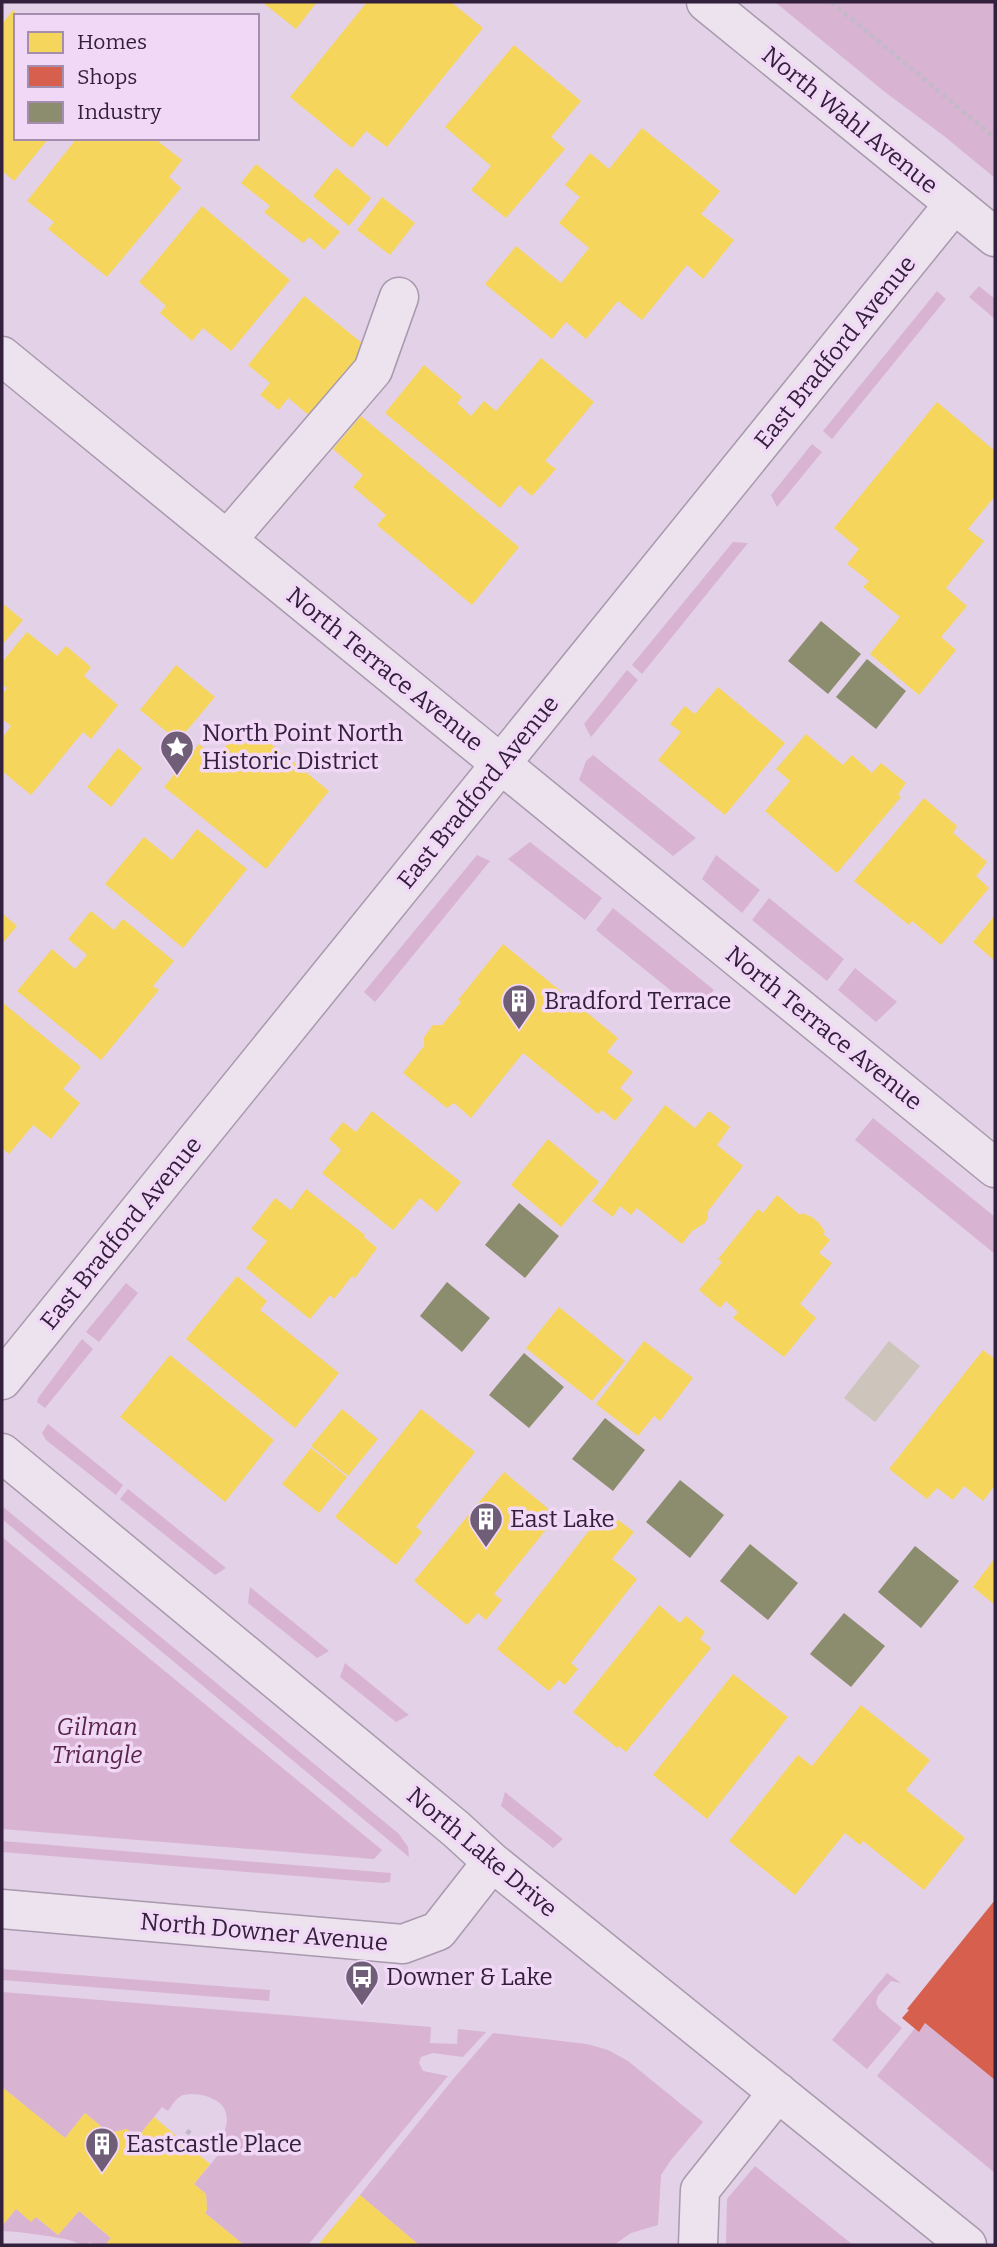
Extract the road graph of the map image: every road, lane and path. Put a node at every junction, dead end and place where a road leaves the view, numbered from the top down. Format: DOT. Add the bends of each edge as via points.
graph roads {
  1 [pos="706,2"];
  2 [pos="831,2"];
  3 [pos="995,138"];
  4 [pos="954,204"];
  5 [pos="995,237"];
  6 [pos="399,297"];
  7 [pos="2,356"];
  8 [pos="227,540"];
  9 [pos="501,764"];
  10 [pos="995,1168"];
  11 [pos="2,1380"];
  12 [pos="2,1453"];
  13 [pos="492,1862"];
  14 [pos="2,1909"];
  15 [pos="778,2092"];
  16 [pos="190,2130"];
  17 [pos="182,2141"];
  18 [pos="946,2239"];
  19 [pos="698,2245"];
  1 -- 4 [label="street, North Wahl Avenue"];
  2 -- 3 [label="path"];
  4 -- 5 [label="street, North Wahl Avenue"];
  4 -- 9 [label="street, East Bradford Avenue"];
  6 -- 8 [label="street" via="373,370"];
  7 -- 8 [label="street, North Terrace Avenue"];
  8 -- 9 [label="street, North Terrace Avenue"];
  9 -- 10 [label="street, North Terrace Avenue"];
  9 -- 11 [label="street, East Bradford Avenue"];
  12 -- 13 [label="street, North Lake Drive"];
  13 -- 14 [label="street, North Downer Avenue" via="438,1931 403,1944"];
  13 -- 15 [label="street, North Lake Drive"];
  15 -- 18 [label="street, North Lake Drive"];
  15 -- 19 [label="street" via="699,2190"];
  16 -- 17 [label="path"];
}
